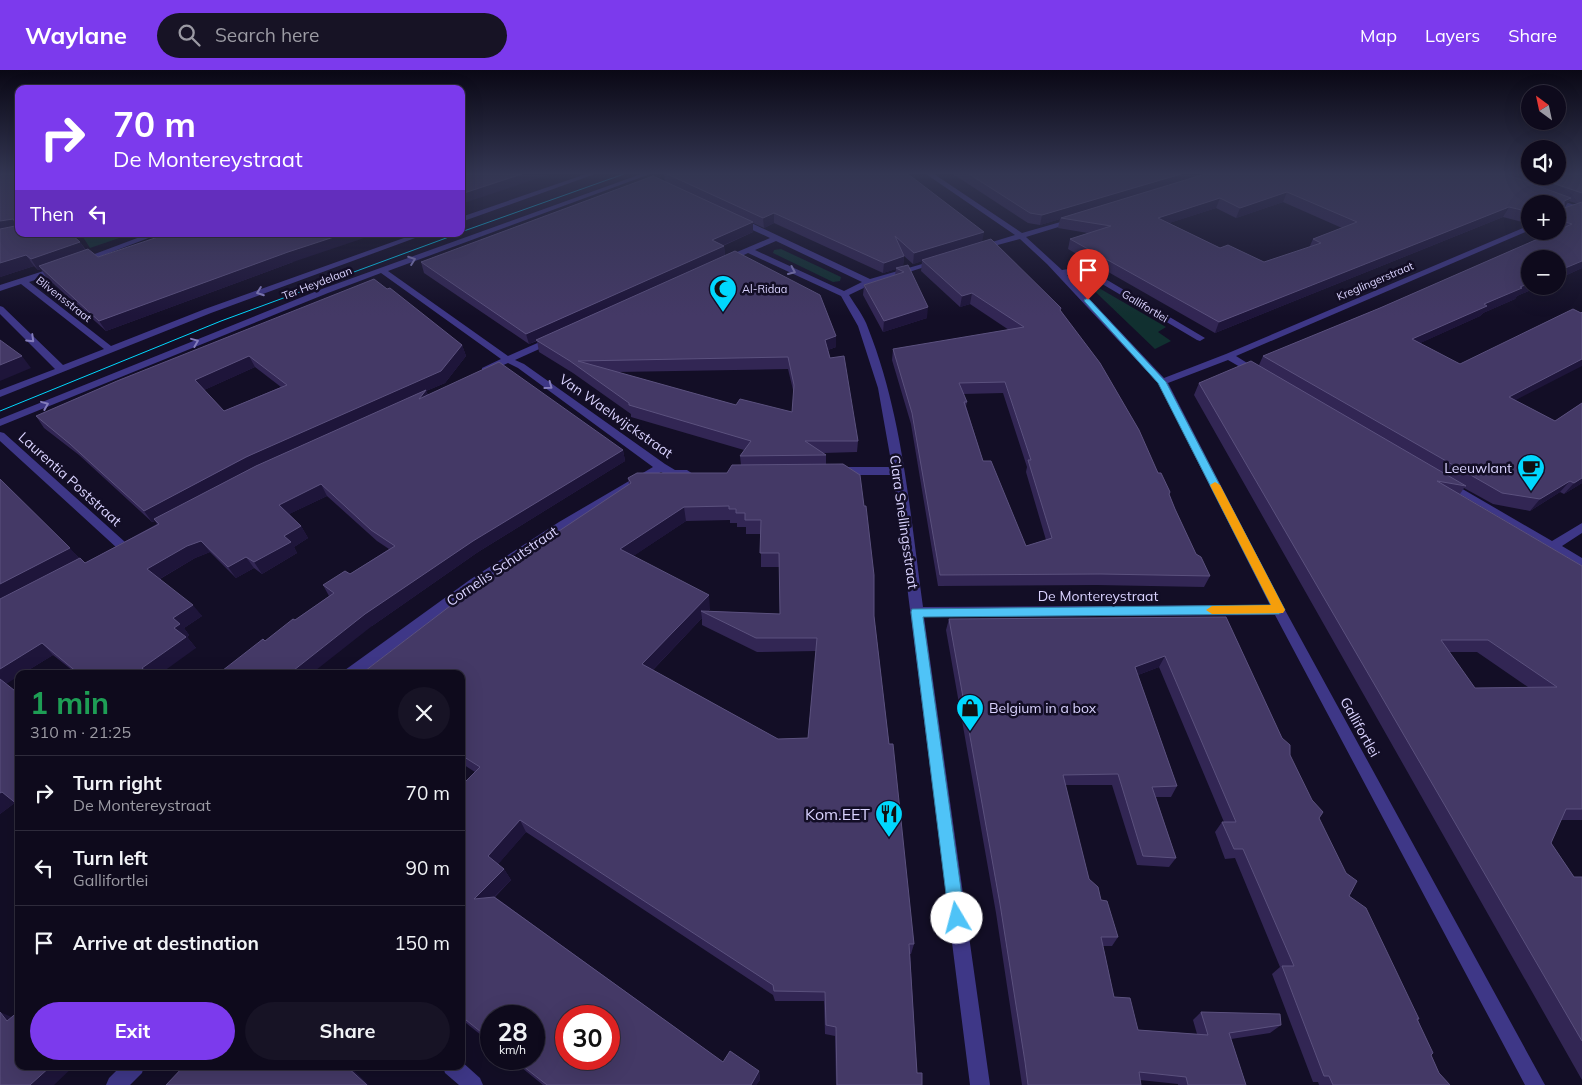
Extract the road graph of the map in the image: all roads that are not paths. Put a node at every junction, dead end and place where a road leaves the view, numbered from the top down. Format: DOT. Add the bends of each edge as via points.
graph roads {
  1 [pos="514,221"];
  2 [pos="741,221"];
  3 [pos="1000,221"];
  4 [pos="1068,221"];
  5 [pos="1521,231"];
  6 [pos="1021,236"];
  7 [pos="147,237"];
  8 [pos="414,237"];
  9 [pos="777,238"];
  10 [pos="748,250"];
  11 [pos="970,252"];
  12 [pos="942,260"];
  13 [pos="721,263"];
  14 [pos="382,270"];
  15 [pos="1061,273"];
  16 [pos="24,282"];
  17 [pos="869,282"];
  18 [pos="0,288"];
  19 [pos="844,294"];
  20 [pos="0,309"];
  21 [pos="561,336"];
  22 [pos="1200,338"];
  23 [pos="109,350"];
  24 [pos="1229,356"];
  25 [pos="508,360"];
  26 [pos="61,369"];
  27 [pos="472,376"];
  28 [pos="1263,376"];
  29 [pos="1162,382"];
  30 [pos="0,394"];
  31 [pos="0,423"];
  32 [pos="0,435"];
  33 [pos="661,467"];
  34 [pos="898,471"];
  35 [pos="822,472"];
  36 [pos="700,473"];
  37 [pos="1433,476"];
  38 [pos="1582,528"];
  39 [pos="121,545"];
  40 [pos="1552,547"];
  41 [pos="1582,564"];
  42 [pos="1279,610"];
  43 [pos="916,612"];
  44 [pos="355,670"];
  45 [pos="131,1070"];
  46 [pos="456,1070"];
  47 [pos="116,1085"];
  48 [pos="473,1085"];
  49 [pos="980,1085"];
  50 [pos="1535,1085"];
  14 -- 1 [label="street, Ter Heydelaan, one-way"];
  2 -- 9 [label="street"];
  3 -- 6 [label="street, Gallifortlei"];
  4 -- 6 [label="street"];
  5 -- 24 [label="street, Kreglingerstraat"];
  6 -- 11 [label="street"];
  6 -- 15 [label="street, Gallifortlei"];
  7 -- 16 [label="street"];
  8 -- 23 [label="street, Ter Heydelaan, one-way"];
  9 -- 10 [label="street"];
  9 -- 17 [label="street"];
  10 -- 13 [label="street"];
  10 -- 19 [label="street, one-way"];
  12 -- 17 [label="street"];
  14 -- 25 [label="street, Van Waelwijckstraat"];
  31 -- 14 [label="street, Ter Heydelaan, one-way" via="200,340"];
  15 -- 22 [label="street, Gallifortlei" via="1089,272"];
  15 -- 29 [label="street, Gallifortlei"];
  16 -- 18 [label="street, Blivensstraat"];
  16 -- 23 [label="street, Blivensstraat"];
  17 -- 19 [label="street"];
  19 -- 34 [label="street, Clara Snellingsstraat" via="863,326 883,388"];
  20 -- 26 [label="street, one-way"];
  21 -- 25 [label="street"];
  23 -- 26 [label="street, Ter Heydelaan"];
  24 -- 28 [label="street"];
  24 -- 29 [label="street"];
  25 -- 27 [label="street"];
  25 -- 33 [label="street, Van Waelwijckstraat, one-way" via="521,366"];
  26 -- 30 [label="street, Ter Heydelaan"];
  29 -- 42 [label="street, Gallifortlei"];
  32 -- 39 [label="street, Laurentia Poststraat"];
  33 -- 36 [label="street, Van Waelwijckstraat" via="673,474"];
  33 -- 44 [label="street, Cornelis Schutstraat" via="475,582"];
  34 -- 35 [label="street"];
  34 -- 43 [label="street, Clara Snellingsstraat"];
  37 -- 40 [label="street"];
  38 -- 40 [label="street"];
  40 -- 41 [label="street"];
  42 -- 43 [label="street, De Montereystraat"];
  42 -- 50 [label="street, Gallifortlei"];
  43 -- 49 [label="street, Clara Snellingsstraat"];
  45 -- 47 [label="street"];
  46 -- 48 [label="street"];
}
